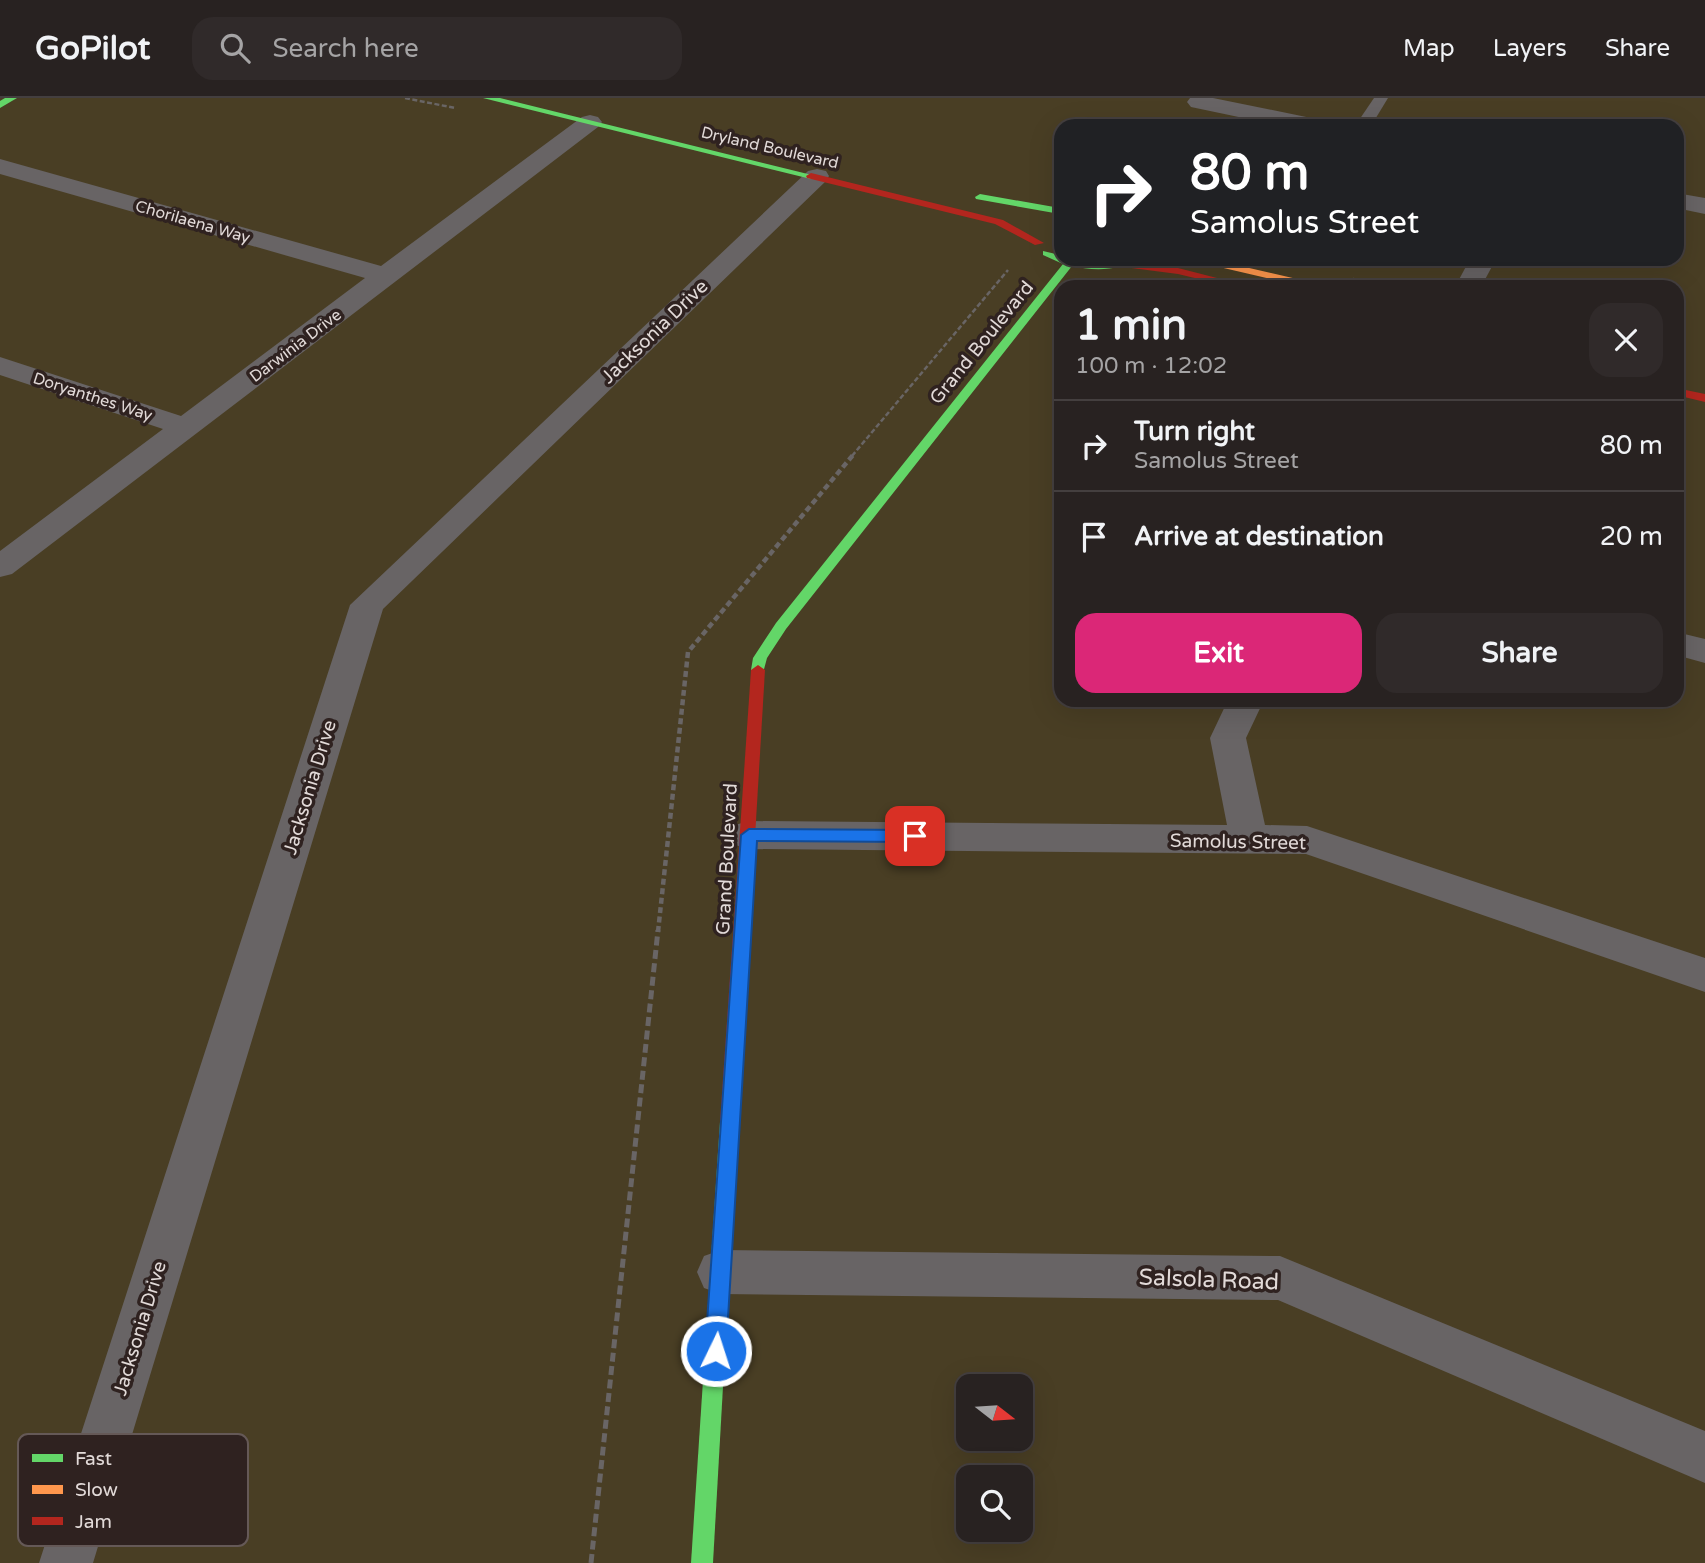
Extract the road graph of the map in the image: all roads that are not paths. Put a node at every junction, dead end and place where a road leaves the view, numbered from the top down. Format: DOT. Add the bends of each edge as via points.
graph roads {
  1 [pos="12,98"];
  2 [pos="488,98"];
  3 [pos="554,98"];
  4 [pos="1381,98"];
  5 [pos="0,105"];
  6 [pos="1196,106"];
  7 [pos="1274,119"];
  8 [pos="1368,119"];
  9 [pos="590,122"];
  10 [pos="686,128"];
  11 [pos="820,165"];
  12 [pos="0,166"];
  13 [pos="960,193"];
  14 [pos="1684,202"];
  15 [pos="1705,206"];
  16 [pos="1054,213"];
  17 [pos="1054,218"];
  18 [pos="1039,243"];
  19 [pos="1054,256"];
  20 [pos="1067,266"];
  21 [pos="1149,266"];
  22 [pos="1230,266"];
  23 [pos="386,275"];
  24 [pos="1056,280"];
  25 [pos="1216,280"];
  26 [pos="1290,280"];
  27 [pos="1054,282"];
  28 [pos="0,366"];
  29 [pos="1684,393"];
  30 [pos="1705,398"];
  31 [pos="186,427"];
  32 [pos="0,567"];
  33 [pos="1684,645"];
  34 [pos="1705,651"];
  35 [pos="1243,707"];
  36 [pos="749,835"];
  37 [pos="1249,840"];
  38 [pos="1705,975"];
  39 [pos="721,1272"];
  40 [pos="107,1434"];
  41 [pos="1705,1457"];
  42 [pos="71,1546"];
  43 [pos="66,1563"];
  44 [pos="702,1563"];
  1 -- 5 [label="street"];
  2 -- 9 [label="street, Dryland Boulevard"];
  3 -- 10 [label="street, Dryland Boulevard"];
  4 -- 8 [label="lane"];
  6 -- 7 [label="street"];
  9 -- 11 [label="street, Dryland Boulevard"];
  9 -- 23 [label="street, Darwinia Drive"];
  11 -- 18 [label="street, Dryland Boulevard" via="999,222"];
  11 -- 40 [label="street, Jacksonia Drive" via="367,605"];
  12 -- 23 [label="street, Chorilaena Way"];
  13 -- 16 [label="street"];
  14 -- 15 [label="street"];
  17 -- 18 [label="street" via="1039,231"];
  18 -- 19 [label="street, Dryland Boulevard"];
  20 -- 24 [label="street, Grand Boulevard"];
  21 -- 25 [label="street"];
  22 -- 26 [label="street"];
  23 -- 31 [label="street, Darwinia Drive"];
  27 -- 36 [label="street, Grand Boulevard" via="781,626 761,658"];
  28 -- 31 [label="street, Doryanthes Way"];
  29 -- 30 [label="street"];
  31 -- 32 [label="street, Darwinia Drive"];
  33 -- 34 [label="street"];
  35 -- 37 [label="street" via="1228,738"];
  36 -- 37 [label="street, Samolus Street"];
  36 -- 39 [label="street, Grand Boulevard"];
  37 -- 38 [label="street, Samolus Street" via="1307,840"];
  39 -- 41 [label="street, Salsola Road" via="1280,1278"];
  39 -- 44 [label="street, Grand Boulevard"];
  42 -- 43 [label="street, Jacksonia Drive"];
}
